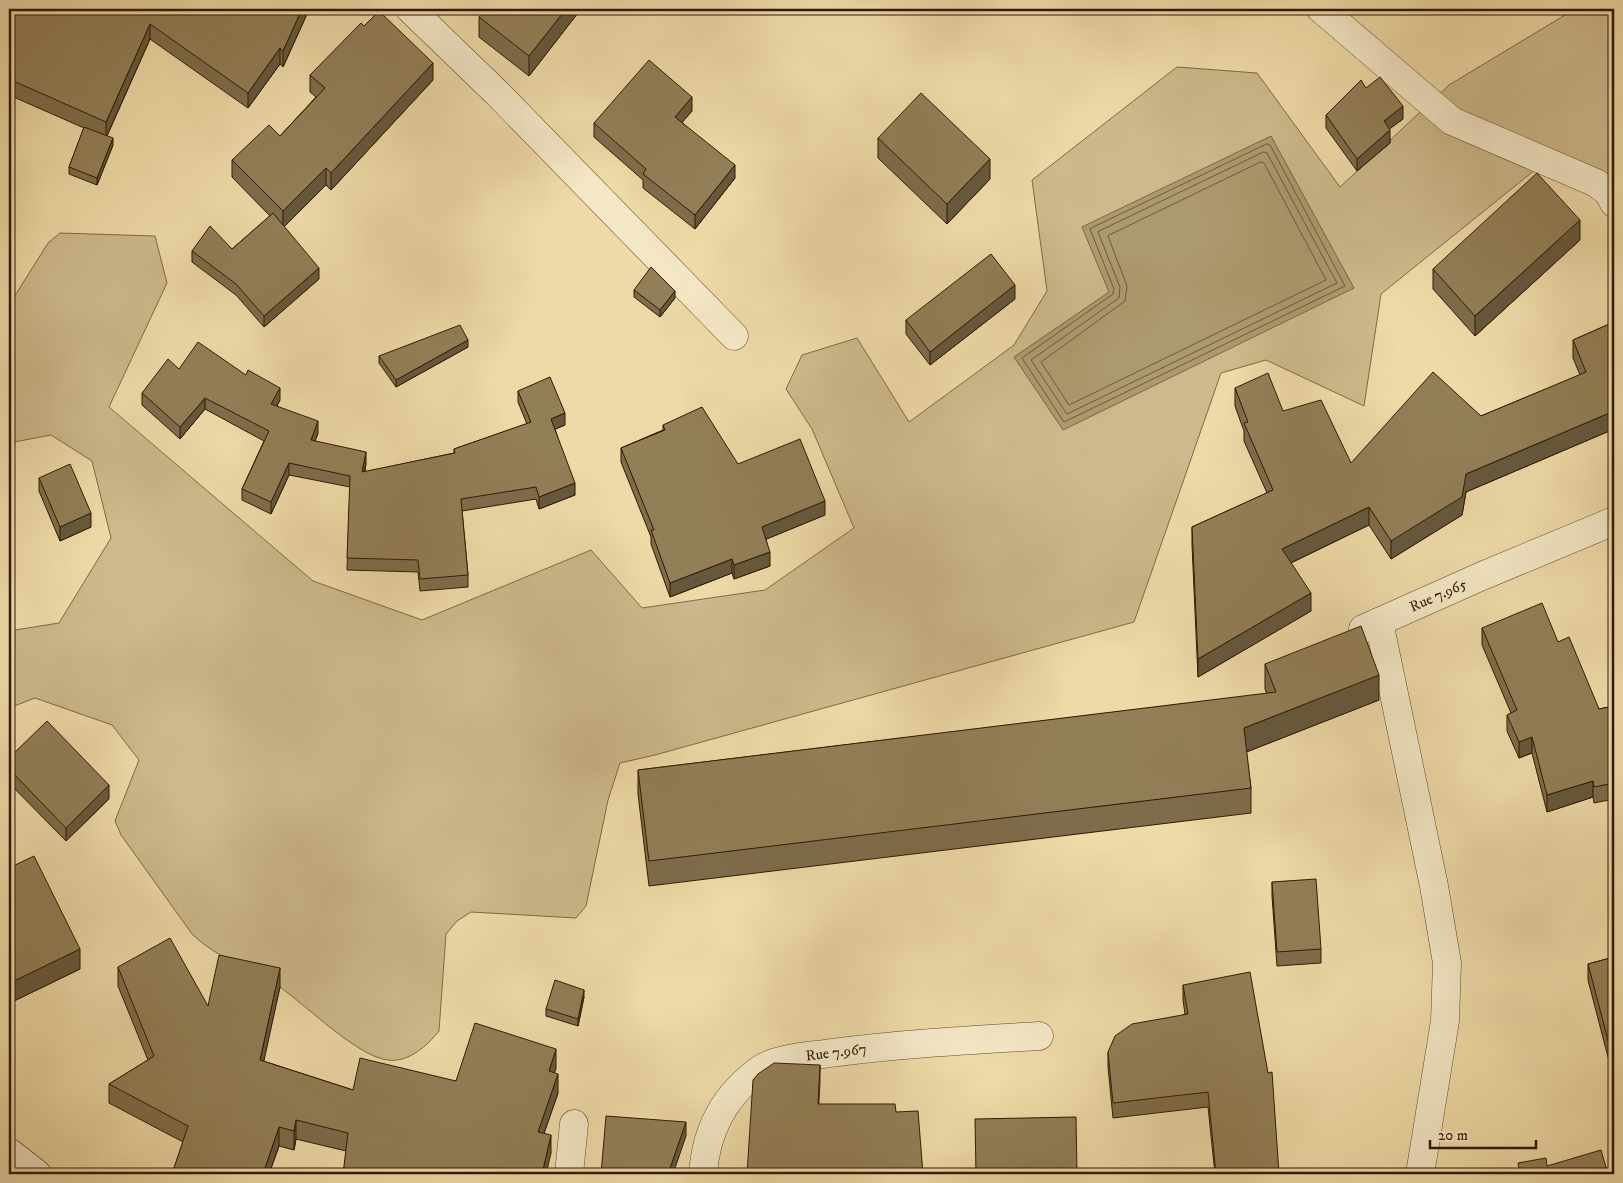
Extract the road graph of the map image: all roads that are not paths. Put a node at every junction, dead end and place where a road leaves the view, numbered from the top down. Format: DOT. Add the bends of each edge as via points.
graph roads {
  1 [pos="410,9"];
  2 [pos="1321,9"];
  3 [pos="1614,203"];
  4 [pos="734,336"];
  5 [pos="1614,521"];
  6 [pos="1378,622"];
  7 [pos="1343,638"];
  8 [pos="1038,1036"];
  9 [pos="574,1124"];
  10 [pos="9,1152"];
  11 [pos="37,1174"];
  12 [pos="569,1174"];
  13 [pos="703,1174"];
  14 [pos="1420,1174"];
  1 -- 4 [label="street" via="497,93"];
  2 -- 3 [label="street" via="1452,121 1596,183 1608,192"];
  5 -- 6 [label="street, Rue 7.965"];
  6 -- 7 [label="street, Rue 7.965"];
  6 -- 14 [label="street" via="1434,886 1446,964 1445,1020"];
  8 -- 13 [label="street, Rue 7.967" via="902,1044 797,1057 762,1068 735,1091 711,1129"];
  9 -- 12 [label="street"];
  10 -- 11 [label="street"];
}
